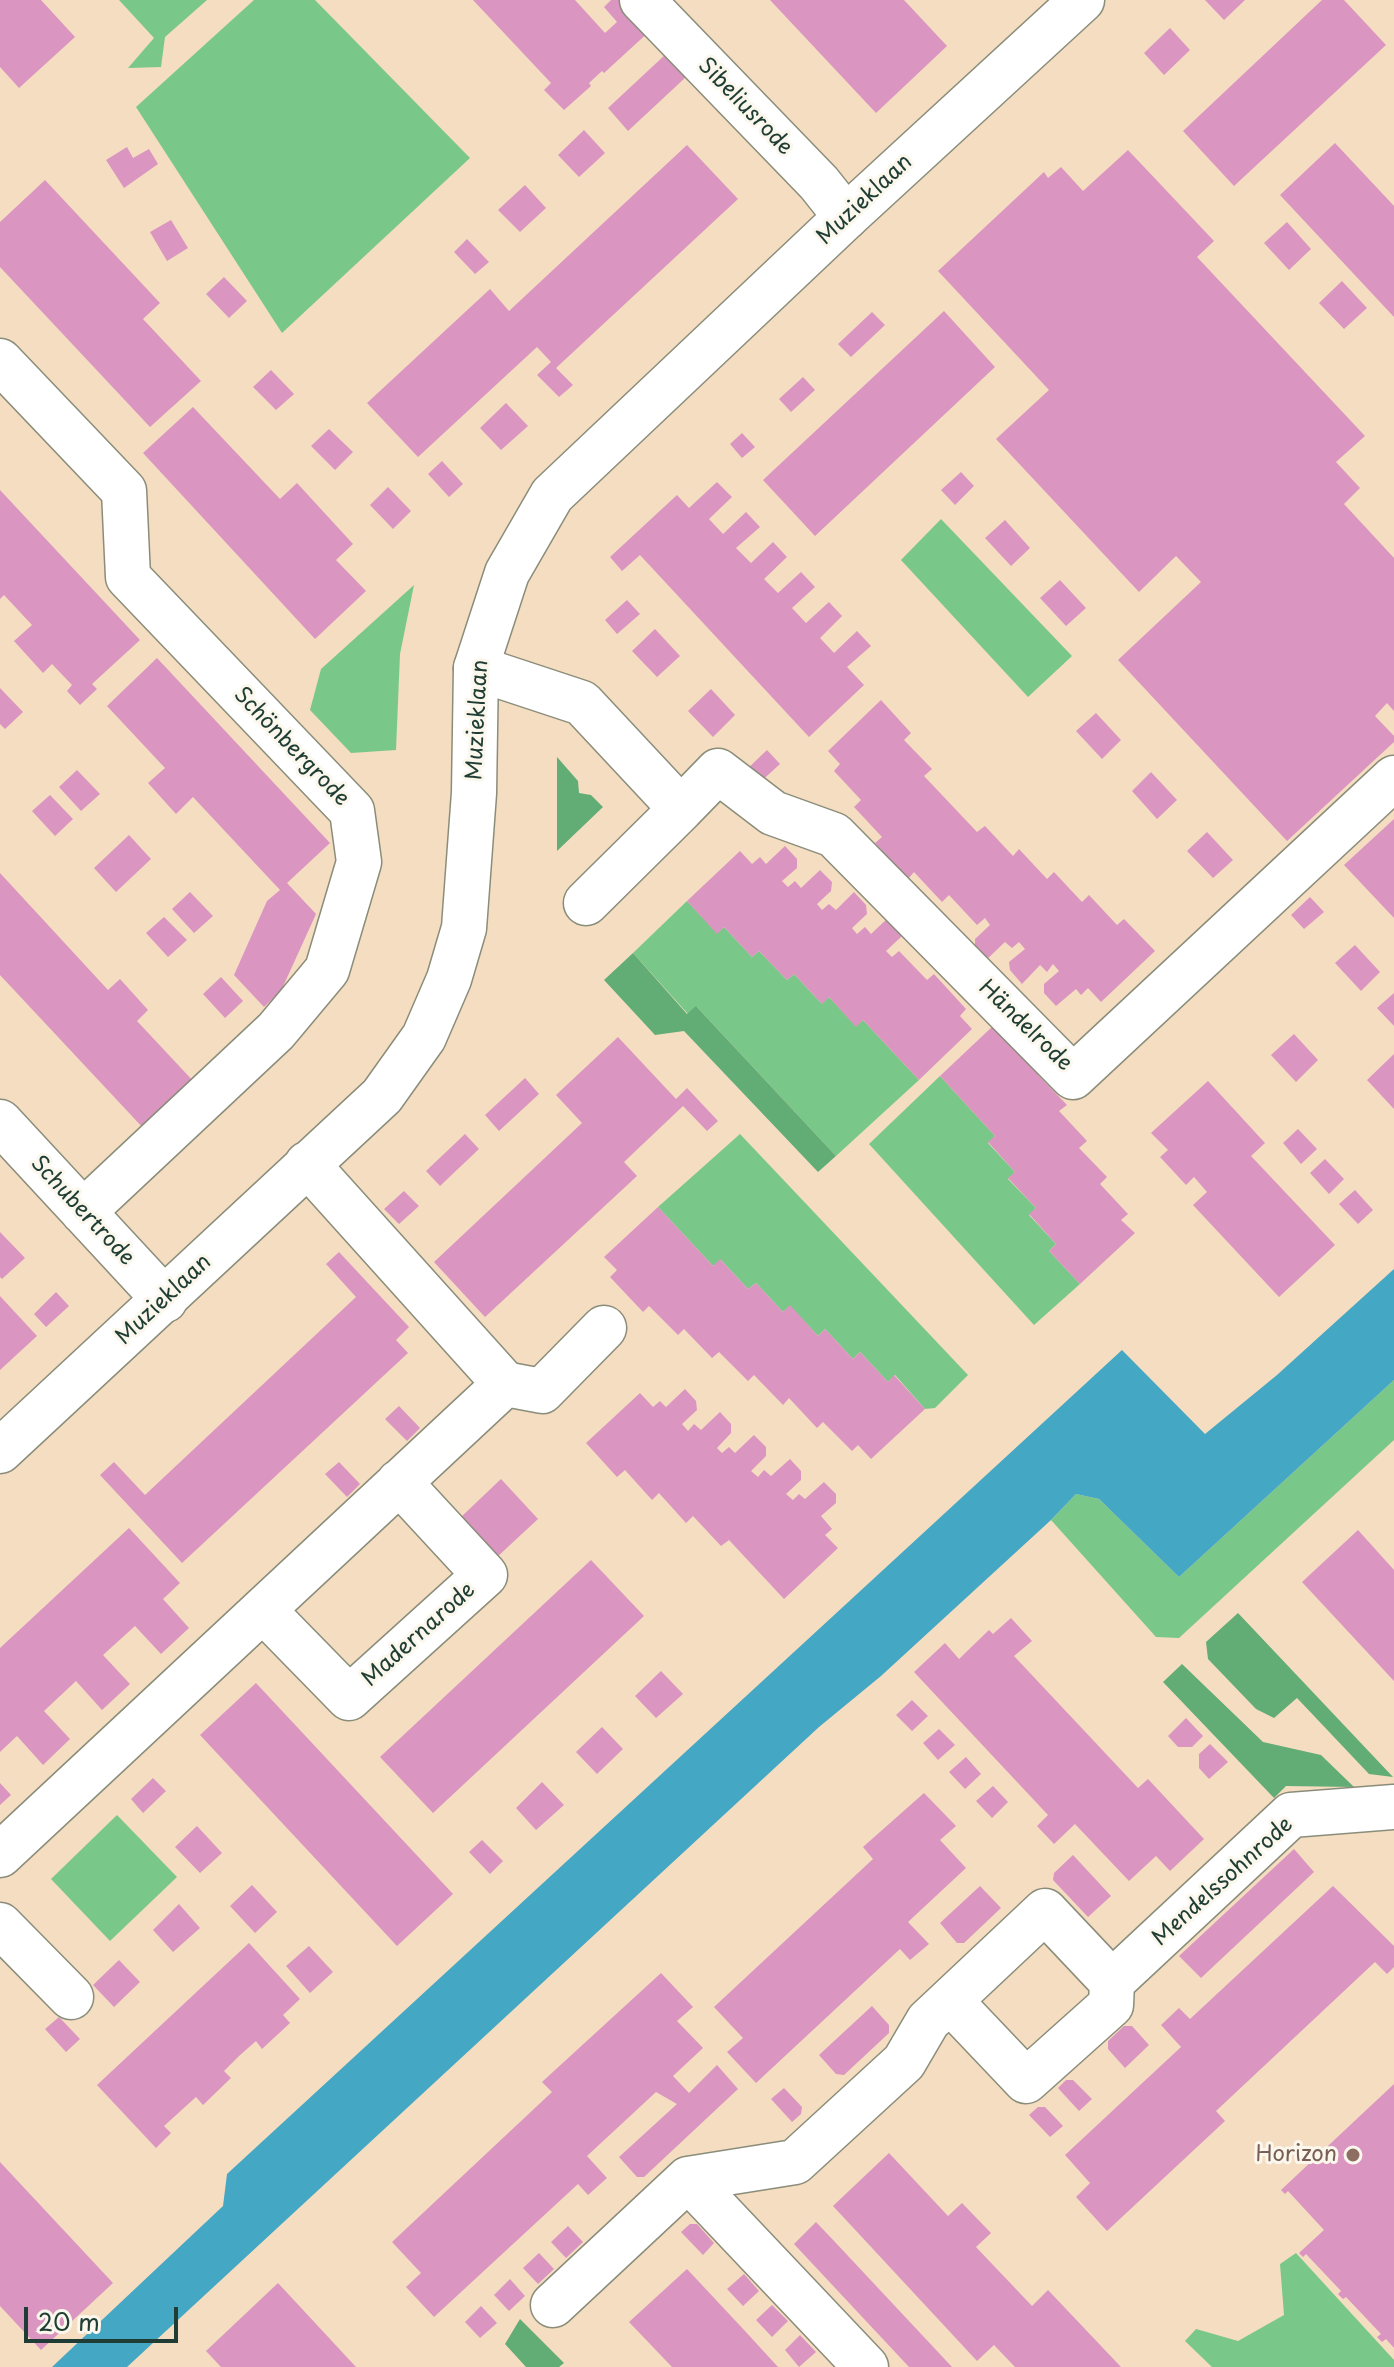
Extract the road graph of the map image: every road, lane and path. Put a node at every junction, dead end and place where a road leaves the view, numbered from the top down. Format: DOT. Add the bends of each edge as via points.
graph roads {
  1 [pos="642,0"];
  2 [pos="1082,0"];
  3 [pos="846,217"];
  4 [pos="5,376"];
  5 [pos="476,668"];
  6 [pos="1394,778"];
  7 [pos="681,809"];
  8 [pos="586,903"];
  9 [pos="0,1122"];
  10 [pos="307,1164"];
  11 [pos="83,1212"];
  12 [pos="165,1300"];
  13 [pos="604,1328"];
  14 [pos="505,1384"];
  15 [pos="0,1451"];
  16 [pos="399,1482"];
  17 [pos="263,1610"];
  18 [pos="1394,1807"];
  19 [pos="0,1855"];
  20 [pos="0,1925"];
  21 [pos="1112,1982"];
  22 [pos="71,1997"];
  23 [pos="950,2001"];
  24 [pos="688,2179"];
  25 [pos="553,2305"];
  26 [pos="866,2367"];
  1 -- 3 [label="street, Sibeliusrode"];
  2 -- 3 [label="street, Muzieklaan"];
  3 -- 5 [label="street, Muzieklaan" via="552,495 507,573"];
  4 -- 11 [label="street, Schönbergrode" via="124,491 128,577 352,811 359,862 327,970 276,1031"];
  5 -- 7 [label="street" via="582,703"];
  5 -- 10 [label="street, Muzieklaan" via="464,928 449,979 424,1037 382,1096"];
  6 -- 7 [label="street, Händelrode" via="1073,1077 834,835 773,813 718,771"];
  7 -- 8 [label="street, Händelrode"];
  9 -- 11 [label="street, Schubertrode"];
  10 -- 12 [label="street, Muzieklaan"];
  10 -- 14 [label="street"];
  11 -- 12 [label="street, Schubertrode"];
  12 -- 15 [label="street, Muzieklaan"];
  13 -- 14 [label="street" via="542,1391"];
  14 -- 16 [label="street"];
  16 -- 17 [label="street"];
  16 -- 17 [label="street, Madernarode" via="485,1575 349,1698"];
  17 -- 19 [label="street"];
  18 -- 21 [label="street, Mendelssohnrode" via="1291,1815"];
  20 -- 22 [label="street"];
  21 -- 23 [label="street" via="1045,1911"];
  21 -- 23 [label="street, Mendelssohnrode" via="1111,2005 1026,2081"];
  23 -- 24 [label="street" via="928,2021 904,2062 795,2162"];
  24 -- 25 [label="street"];
  24 -- 26 [label="street"];
}
